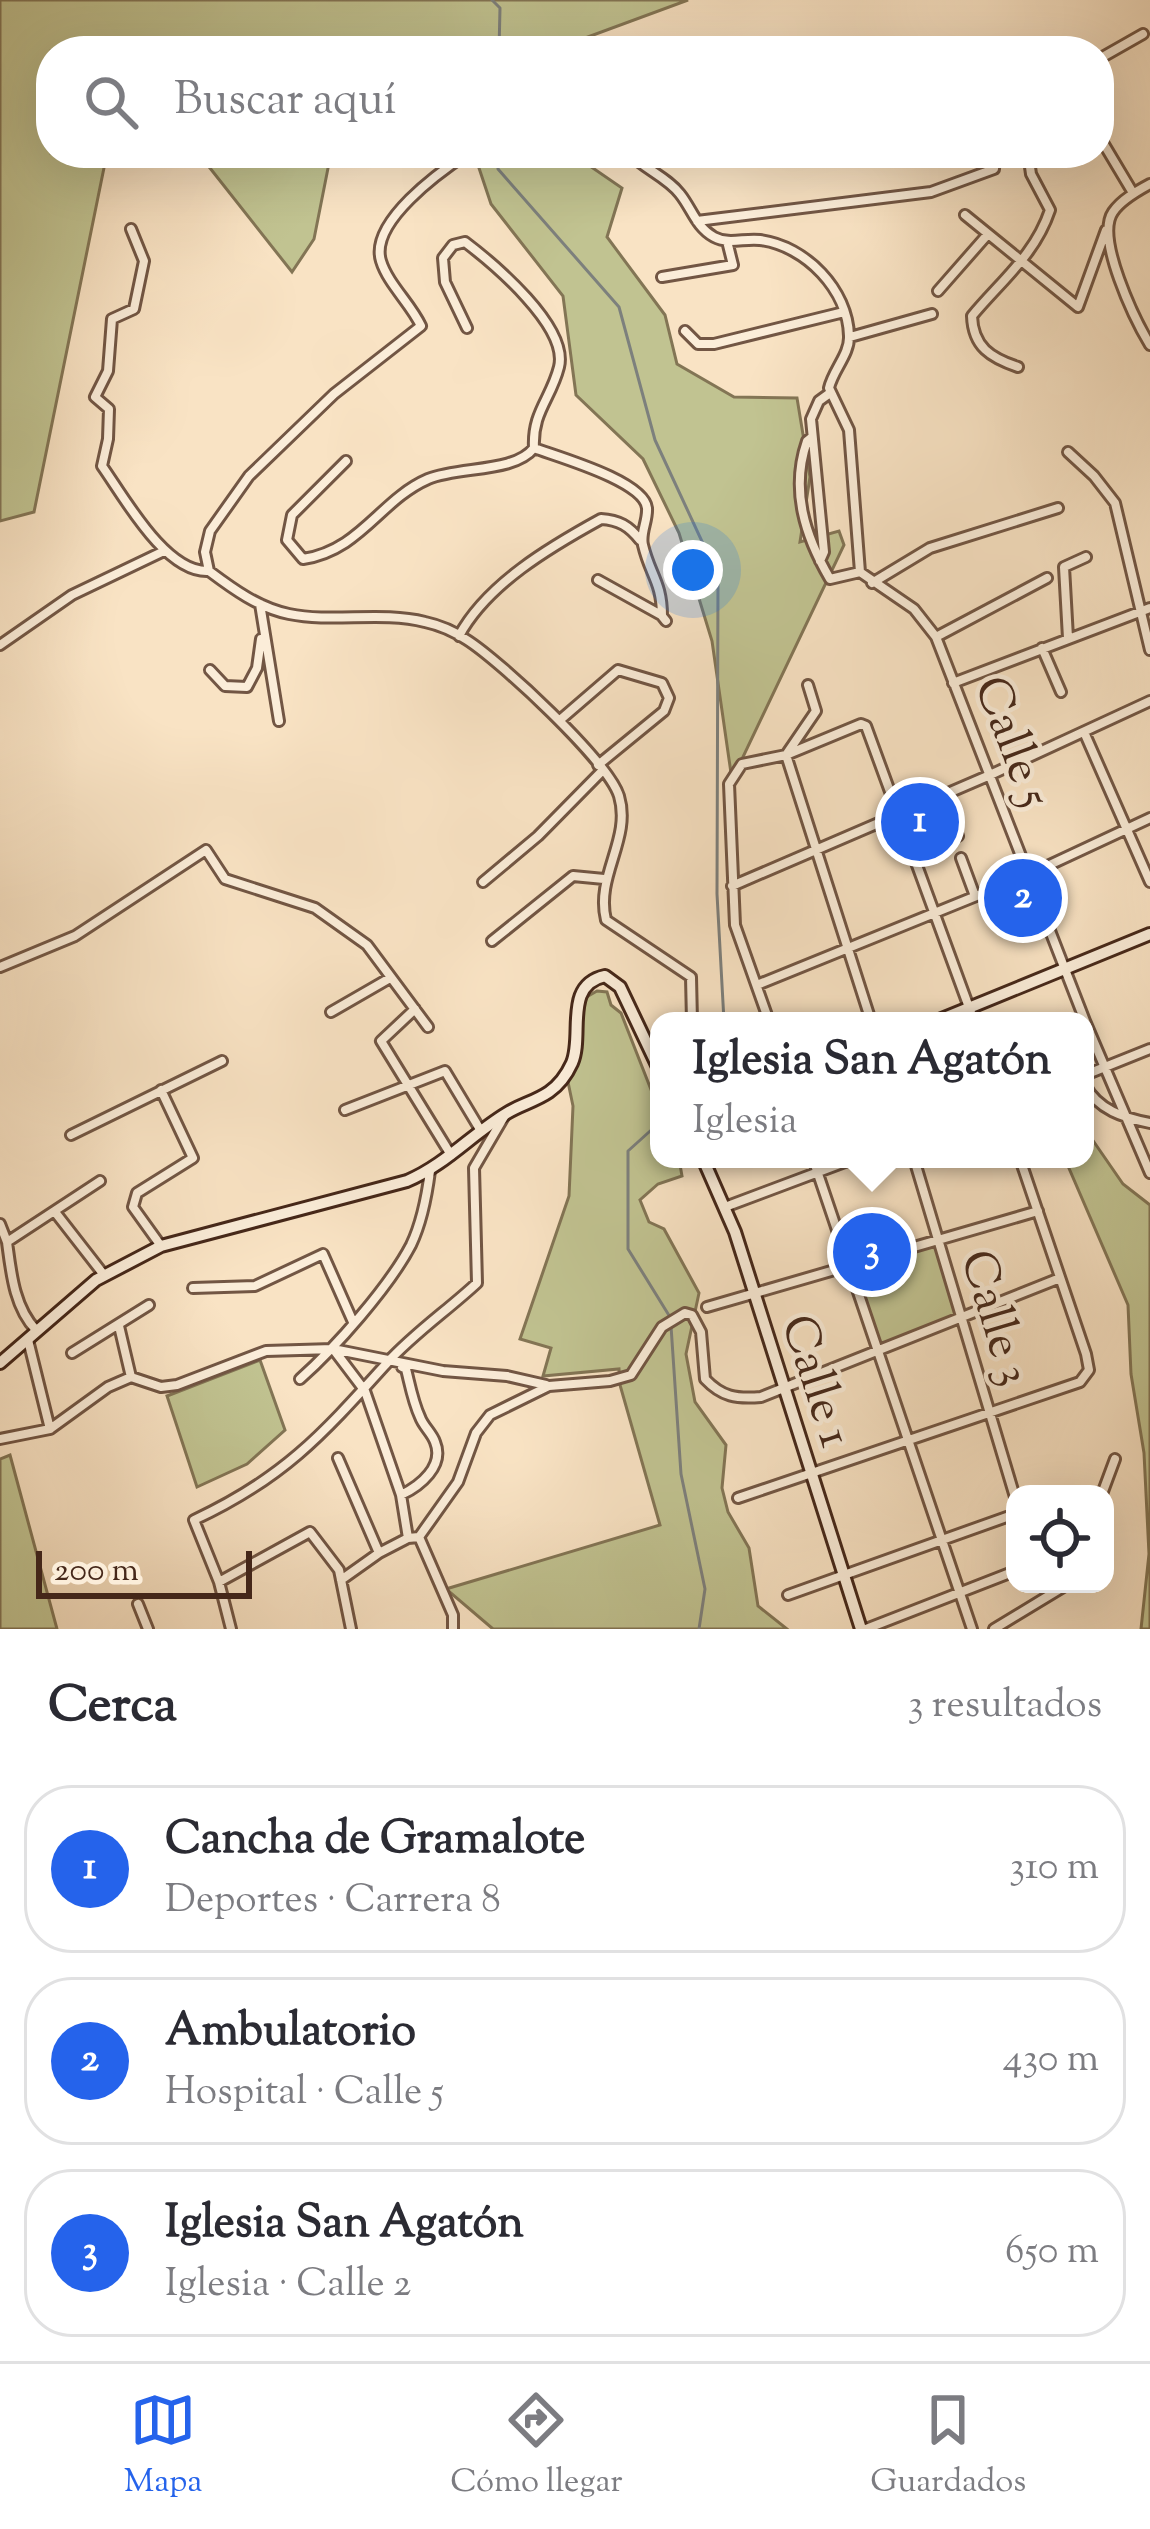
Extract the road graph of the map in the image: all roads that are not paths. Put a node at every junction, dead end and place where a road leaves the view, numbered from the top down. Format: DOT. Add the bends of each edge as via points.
graph roads {
  1 [pos="1143,34"];
  2 [pos="1114,50"];
  3 [pos="1114,161"];
  4 [pos="447,168"];
  5 [pos="649,168"];
  6 [pos="994,168"];
  7 [pos="1030,168"];
  8 [pos="1150,184"];
  9 [pos="1133,193"];
  10 [pos="965,215"];
  11 [pos="695,221"];
  12 [pos="131,229"];
  13 [pos="1106,230"];
  14 [pos="988,234"];
  15 [pos="727,241"];
  16 [pos="1022,262"];
  17 [pos="662,277"];
  18 [pos="938,291"];
  19 [pos="844,312"];
  20 [pos="932,314"];
  21 [pos="467,328"];
  22 [pos="685,331"];
  23 [pos="850,337"];
  24 [pos="1150,344"];
  25 [pos="1018,367"];
  26 [pos="830,393"];
  27 [pos="812,437"];
  28 [pos="534,448"];
  29 [pos="1068,452"];
  30 [pos="346,461"];
  31 [pos="1058,508"];
  32 [pos="641,541"];
  33 [pos="164,551"];
  34 [pos="1086,557"];
  35 [pos="820,561"];
  36 [pos="208,572"];
  37 [pos="860,572"];
  38 [pos="1047,578"];
  39 [pos="598,580"];
  40 [pos="871,581"];
  41 [pos="260,604"];
  42 [pos="1150,608"];
  43 [pos="1139,613"];
  44 [pos="263,626"];
  45 [pos="459,636"];
  46 [pos="936,638"];
  47 [pos="1068,638"];
  48 [pos="0,646"];
  49 [pos="1042,649"];
  50 [pos="1150,650"];
  51 [pos="210,670"];
  52 [pos="953,683"];
  53 [pos="808,685"];
  54 [pos="1061,692"];
  55 [pos="1150,700"];
  56 [pos="560,720"];
  57 [pos="279,721"];
  58 [pos="1084,732"];
  59 [pos="786,755"];
  60 [pos="600,767"];
  61 [pos="990,776"];
  62 [pos="941,796"];
  63 [pos="900,814"];
  64 [pos="1150,818"];
  65 [pos="1127,830"];
  66 [pos="958,836"];
  67 [pos="814,851"];
  68 [pos="961,858"];
  69 [pos="1028,875"];
  70 [pos="604,879"];
  71 [pos="483,882"];
  72 [pos="1150,882"];
  73 [pos="732,886"];
  74 [pos="975,896"];
  75 [pos="932,915"];
  76 [pos="1150,934"];
  77 [pos="492,941"];
  78 [pos="848,950"];
  79 [pos="0,968"];
  80 [pos="1065,970"];
  81 [pos="390,978"];
  82 [pos="757,986"];
  83 [pos="415,1009"];
  84 [pos="331,1012"];
  85 [pos="692,1012"];
  86 [pos="766,1012"];
  87 [pos="868,1012"];
  88 [pos="971,1012"];
  89 [pos="978,1012"];
  90 [pos="1081,1012"];
  91 [pos="428,1027"];
  92 [pos="1094,1044"];
  93 [pos="1150,1049"];
  94 [pos="650,1050"];
  95 [pos="222,1061"];
  96 [pos="1103,1068"];
  97 [pos="1094,1072"];
  98 [pos="409,1085"];
  99 [pos="161,1090"];
  100 [pos="1094,1097"];
  101 [pos="345,1110"];
  102 [pos="506,1114"];
  103 [pos="1124,1118"];
  104 [pos="1150,1123"];
  105 [pos="481,1132"];
  106 [pos="71,1135"];
  107 [pos="451,1155"];
  108 [pos="708,1168"];
  109 [pos="816,1168"];
  110 [pos="828,1168"];
  111 [pos="916,1168"];
  112 [pos="1023,1168"];
  113 [pos="430,1171"];
  114 [pos="817,1172"];
  115 [pos="1150,1174"];
  116 [pos="100,1181"];
  117 [pos="725,1207"];
  118 [pos="1038,1211"];
  119 [pos="56,1212"];
  120 [pos="0,1224"];
  121 [pos="936,1240"];
  122 [pos="7,1242"];
  123 [pos="161,1246"];
  124 [pos="850,1266"];
  125 [pos="104,1275"];
  126 [pos="1060,1278"];
  127 [pos="194,1288"];
  128 [pos="753,1293"];
  129 [pos="149,1306"];
  130 [pos="707,1307"];
  131 [pos="960,1315"];
  132 [pos="353,1322"];
  133 [pos="119,1325"];
  134 [pos="32,1334"];
  135 [pos="879,1348"];
  136 [pos="334,1349"];
  137 [pos="6,1353"];
  138 [pos="72,1353"];
  139 [pos="388,1361"];
  140 [pos="0,1363"];
  141 [pos="131,1377"];
  142 [pos="300,1379"];
  143 [pos="548,1386"];
  144 [pos="783,1386"];
  145 [pos="365,1390"];
  146 [pos="991,1415"];
  147 [pos="50,1429"];
  148 [pos="0,1439"];
  149 [pos="908,1443"];
  150 [pos="338,1458"];
  151 [pos="1115,1459"];
  152 [pos="811,1474"];
  153 [pos="1011,1485"];
  154 [pos="1105,1485"];
  155 [pos="401,1495"];
  156 [pos="738,1498"];
  157 [pos="1006,1517"];
  158 [pos="414,1538"];
  159 [pos="940,1541"];
  160 [pos="379,1553"];
  161 [pos="1006,1574"];
  162 [pos="845,1575"];
  163 [pos="341,1580"];
  164 [pos="219,1582"];
  165 [pos="959,1591"];
  166 [pos="1053,1593"];
  167 [pos="788,1595"];
  168 [pos="138,1604"];
  169 [pos="863,1628"];
  170 [pos="148,1629"];
  171 [pos="231,1629"];
  172 [pos="351,1629"];
  173 [pos="453,1629"];
  174 [pos="972,1629"];
  175 [pos="994,1629"];
  1 -- 2 [label="street"];
  3 -- 9 [label="street"];
  4 -- 36 [label="street" via="416,191 382,241 381,262 421,326 249,476 210,531"];
  5 -- 11 [label="street" via="676,189"];
  6 -- 11 [label="street" via="931,192"];
  7 -- 16 [label="street" via="1050,210"];
  8 -- 9 [label="street"];
  9 -- 13 [label="street"];
  10 -- 14 [label="street"];
  11 -- 15 [label="street"];
  12 -- 33 [label="street" via="144,261 134,309 112,319 109,371 95,397 109,409 102,466"];
  13 -- 16 [label="street" via="1078,307"];
  13 -- 24 [label="street"];
  14 -- 16 [label="street"];
  14 -- 18 [label="street"];
  15 -- 17 [label="street" via="733,265"];
  15 -- 19 [label="street" via="761,240 801,257 837,290"];
  16 -- 25 [label="street" via="972,316 984,351"];
  19 -- 22 [label="street" via="715,344 698,344"];
  19 -- 23 [label="street"];
  20 -- 23 [label="street"];
  21 -- 28 [label="street" via="443,258 465,242 542,316 560,347"];
  23 -- 26 [label="street"];
  26 -- 27 [label="street" via="814,410"];
  26 -- 37 [label="street" via="849,430"];
  27 -- 35 [label="street"];
  27 -- 35 [label="street" via="801,460 800,494"];
  28 -- 30 [label="street" via="519,460 423,481 348,544 304,559 287,540 292,515"];
  28 -- 32 [label="street" via="640,495 647,507"];
  29 -- 43 [label="street" via="1115,503"];
  31 -- 40 [label="street" via="930,548"];
  32 -- 39 [label="street" via="662,590 664,618"];
  32 -- 45 [label="street" via="631,528 601,519 496,588"];
  33 -- 36 [label="street"];
  33 -- 48 [label="street" via="72,595"];
  34 -- 47 [label="street" via="1064,567"];
  35 -- 37 [label="street" via="832,579"];
  36 -- 41 [label="street"];
  37 -- 40 [label="street, Calle 5"];
  38 -- 46 [label="street"];
  40 -- 46 [label="street, Calle 5" via="914,609"];
  41 -- 44 [label="street"];
  41 -- 45 [label="street" via="288,614 423,621"];
  42 -- 43 [label="street"];
  43 -- 47 [label="street"];
  43 -- 50 [label="street"];
  44 -- 51 [label="street" via="247,687 225,686"];
  44 -- 57 [label="street"];
  45 -- 56 [label="street"];
  46 -- 52 [label="street, Calle 5"];
  47 -- 49 [label="street"];
  49 -- 52 [label="street"];
  49 -- 54 [label="street"];
  52 -- 61 [label="street, Calle 5"];
  53 -- 59 [label="street" via="816,711"];
  55 -- 58 [label="street"];
  56 -- 60 [label="street"];
  56 -- 60 [label="street" via="618,670 662,683 664,710"];
  58 -- 61 [label="street"];
  58 -- 65 [label="street"];
  59 -- 63 [label="street" via="866,726"];
  59 -- 67 [label="street"];
  59 -- 73 [label="street" via="742,764 729,784"];
  60 -- 70 [label="street" via="618,792 622,818"];
  60 -- 71 [label="street"];
  61 -- 62 [label="street"];
  61 -- 69 [label="street, Calle 5"];
  62 -- 63 [label="street"];
  62 -- 66 [label="street"];
  63 -- 67 [label="street"];
  63 -- 75 [label="street"];
  64 -- 65 [label="street"];
  65 -- 69 [label="street"];
  65 -- 72 [label="street"];
  67 -- 73 [label="street"];
  67 -- 78 [label="street"];
  68 -- 74 [label="street"];
  69 -- 74 [label="street"];
  69 -- 80 [label="street, Calle 5"];
  70 -- 77 [label="street" via="573,876"];
  70 -- 85 [label="street" via="606,920 691,977"];
  73 -- 82 [label="street" via="735,925"];
  74 -- 75 [label="street"];
  75 -- 78 [label="street"];
  75 -- 88 [label="street"];
  76 -- 80 [label="main road"];
  78 -- 82 [label="street"];
  78 -- 87 [label="street"];
  79 -- 81 [label="street" via="75,936 206,850 225,879 315,908 367,945"];
  80 -- 89 [label="main road"];
  80 -- 90 [label="street, Calle 5"];
  81 -- 83 [label="street"];
  81 -- 84 [label="street"];
  82 -- 86 [label="street"];
  83 -- 91 [label="street"];
  83 -- 98 [label="street" via="381,1041"];
  92 -- 96 [label="street, Calle 5"];
  93 -- 96 [label="street"];
  94 -- 102 [label="main road" via="620,986 595,978 580,997 571,1066 550,1092"];
  95 -- 99 [label="street"];
  96 -- 97 [label="street"];
  96 -- 103 [label="street, Calle 5"];
  98 -- 101 [label="street"];
  98 -- 105 [label="street" via="445,1071"];
  98 -- 107 [label="street"];
  99 -- 106 [label="street"];
  99 -- 123 [label="street" via="193,1158 133,1201"];
  100 -- 103 [label="street"];
  102 -- 105 [label="main road"];
  102 -- 139 [label="street" via="474,1168 477,1283"];
  103 -- 104 [label="street"];
  103 -- 115 [label="street, Calle 5"];
  105 -- 107 [label="main road"];
  107 -- 113 [label="main road"];
  108 -- 117 [label="main road, Calle 1"];
  109 -- 114 [label="street"];
  110 -- 114 [label="street"];
  111 -- 121 [label="street, Calle 3"];
  112 -- 118 [label="street"];
  113 -- 123 [label="main road"];
  113 -- 132 [label="street" via="411,1245"];
  114 -- 117 [label="street"];
  114 -- 124 [label="street"];
  116 -- 119 [label="street"];
  117 -- 128 [label="main road, Calle 1"];
  118 -- 121 [label="street"];
  118 -- 126 [label="street"];
  119 -- 122 [label="street"];
  119 -- 125 [label="street"];
  120 -- 122 [label="street"];
  121 -- 124 [label="street"];
  121 -- 131 [label="street, Calle 3"];
  122 -- 134 [label="street"];
  123 -- 125 [label="main road"];
  124 -- 128 [label="street"];
  124 -- 135 [label="street"];
  125 -- 134 [label="main road"];
  126 -- 131 [label="street"];
  126 -- 146 [label="street" via="1089,1370 1080,1382"];
  127 -- 132 [label="street" via="255,1286 323,1254"];
  128 -- 130 [label="street"];
  128 -- 144 [label="main road, Calle 1"];
  129 -- 133 [label="street"];
  131 -- 135 [label="street"];
  131 -- 146 [label="street, Calle 3"];
  132 -- 136 [label="street"];
  133 -- 138 [label="street"];
  133 -- 141 [label="street"];
  134 -- 137 [label="main road"];
  134 -- 147 [label="street"];
  135 -- 144 [label="street"];
  135 -- 149 [label="street"];
  136 -- 139 [label="street"];
  136 -- 141 [label="street" via="266,1351 177,1385"];
  136 -- 142 [label="street"];
  136 -- 145 [label="street"];
  137 -- 140 [label="main road"];
  139 -- 143 [label="street"];
  139 -- 145 [label="street"];
  139 -- 155 [label="street" via="406,1369 437,1450 430,1472"];
  141 -- 147 [label="street"];
  143 -- 144 [label="street" via="631,1375 662,1327 685,1313 701,1332 705,1379 720,1394 761,1397"];
  143 -- 158 [label="street" via="490,1415 458,1482"];
  144 -- 152 [label="main road, Calle 1"];
  145 -- 155 [label="street"];
  145 -- 164 [label="street" via="273,1477 194,1520"];
  146 -- 149 [label="street"];
  146 -- 153 [label="street, Calle 3"];
  147 -- 148 [label="street"];
  149 -- 152 [label="street"];
  149 -- 159 [label="street"];
  150 -- 160 [label="street"];
  151 -- 154 [label="street"];
  152 -- 156 [label="street"];
  152 -- 162 [label="main road, Calle 1"];
  155 -- 158 [label="street"];
  157 -- 159 [label="street"];
  158 -- 160 [label="street"];
  158 -- 173 [label="street"];
  159 -- 162 [label="street"];
  159 -- 165 [label="street"];
  160 -- 163 [label="street"];
  161 -- 165 [label="street"];
  162 -- 167 [label="street"];
  162 -- 169 [label="main road, Calle 1"];
  163 -- 164 [label="street" via="310,1532"];
  163 -- 172 [label="street"];
  164 -- 171 [label="street"];
  165 -- 169 [label="street"];
  165 -- 174 [label="street"];
  166 -- 175 [label="street"];
  168 -- 170 [label="street"];
}
